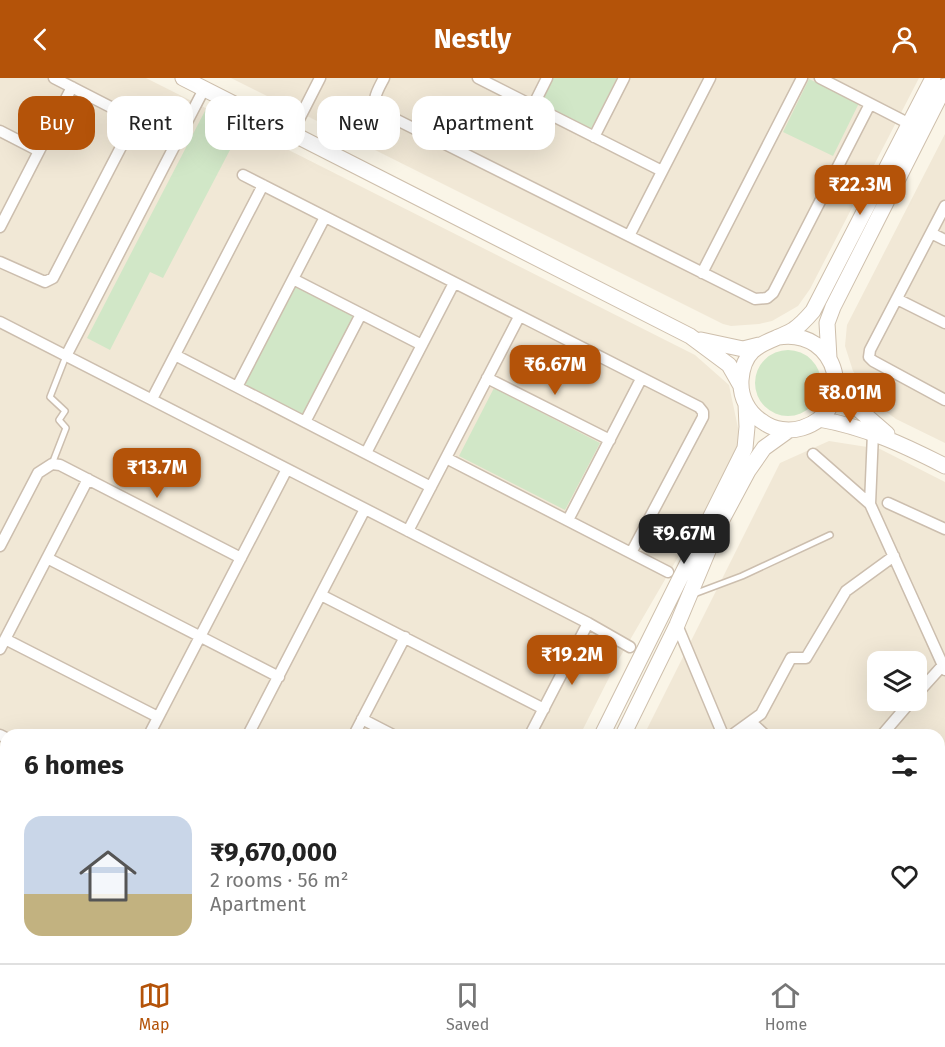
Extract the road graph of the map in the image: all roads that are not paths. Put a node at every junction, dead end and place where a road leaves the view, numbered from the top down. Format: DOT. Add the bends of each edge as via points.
graph roads {
  1 [pos="54,78"];
  2 [pos="183,78"];
  3 [pos="320,78"];
  4 [pos="384,78"];
  5 [pos="478,78"];
  6 [pos="547,78"];
  7 [pos="624,78"];
  8 [pos="710,78"];
  9 [pos="802,78"];
  10 [pos="820,78"];
  11 [pos="933,78"];
  12 [pos="945,86"];
  13 [pos="72,87"];
  14 [pos="204,89"];
  15 [pos="218,96"];
  16 [pos="513,96"];
  17 [pos="538,96"];
  18 [pos="870,104"];
  19 [pos="107,105"];
  20 [pos="305,108"];
  21 [pos="193,110"];
  22 [pos="555,117"];
  23 [pos="902,120"];
  24 [pos="0,131"];
  25 [pos="594,137"];
  26 [pos="305,141"];
  27 [pos="119,150"];
  28 [pos="172,150"];
  29 [pos="39,151"];
  30 [pos="662,171"];
  31 [pos="243,175"];
  32 [pos="263,185"];
  33 [pos="945,206"];
  34 [pos="325,217"];
  35 [pos="0,227"];
  36 [pos="931,233"];
  37 [pos="629,236"];
  38 [pos="945,240"];
  39 [pos="0,262"];
  40 [pos="702,273"];
  41 [pos="293,279"];
  42 [pos="454,283"];
  43 [pos="897,299"];
  44 [pos="361,314"];
  45 [pos="519,316"];
  46 [pos="0,322"];
  47 [pos="945,323"];
  48 [pos="690,336"];
  49 [pos="778,337"];
  50 [pos="422,345"];
  51 [pos="759,345"];
  52 [pos="175,355"];
  53 [pos="66,356"];
  54 [pos="829,358"];
  55 [pos="487,378"];
  56 [pos="836,378"];
  57 [pos="641,379"];
  58 [pos="741,386"];
  59 [pos="237,387"];
  60 [pos="152,399"];
  61 [pos="945,400"];
  62 [pos="746,404"];
  63 [pos="819,418"];
  64 [pos="304,422"];
  65 [pos="789,430"];
  66 [pos="873,433"];
  67 [pos="610,440"];
  68 [pos="897,441"];
  69 [pos="366,453"];
  70 [pos="813,454"];
  71 [pos="446,458"];
  72 [pos="52,464"];
  73 [pos="945,466"];
  74 [pos="287,469"];
  75 [pos="88,479"];
  76 [pos="431,487"];
  77 [pos="888,503"];
  78 [pos="870,504"];
  79 [pos="366,509"];
  80 [pos="568,520"];
  81 [pos="945,530"];
  82 [pos="408,531"];
  83 [pos="830,535"];
  84 [pos="0,546"];
  85 [pos="631,553"];
  86 [pos="894,556"];
  87 [pos="47,558"];
  88 [pos="241,558"];
  89 [pos="668,572"];
  90 [pos="321,595"];
  91 [pos="689,596"];
  92 [pos="588,623"];
  93 [pos="677,625"];
  94 [pos="200,636"];
  95 [pos="405,637"];
  96 [pos="3,644"];
  97 [pos="630,647"];
  98 [pos="944,668"];
  99 [pos="279,677"];
  100 [pos="927,684"];
  101 [pos="544,709"];
  102 [pos="903,711"];
  103 [pos="158,717"];
  104 [pos="362,719"];
  105 [pos="751,722"];
  106 [pos="152,729"];
  107 [pos="251,729"];
  108 [pos="357,729"];
  109 [pos="381,729"];
  110 [pos="533,729"];
  111 [pos="605,729"];
  112 [pos="626,729"];
  113 [pos="720,729"];
  114 [pos="741,729"];
  115 [pos="759,729"];
  116 [pos="887,729"];
  1 -- 13 [label="street"];
  2 -- 14 [label="main road"];
  3 -- 20 [label="street"];
  4 -- 37 [label="street" via="374,102 381,112"];
  5 -- 16 [label="street"];
  6 -- 17 [label="street"];
  7 -- 25 [label="street"];
  8 -- 30 [label="street"];
  9 -- 40 [label="street"];
  10 -- 18 [label="street"];
  11 -- 49 [label="main road" via="816,306 793,330"];
  12 -- 54 [label="main road" via="833,307 826,330"];
  13 -- 19 [label="street"];
  13 -- 29 [label="street"];
  14 -- 15 [label="main road"];
  14 -- 21 [label="street"];
  18 -- 23 [label="street"];
  18 -- 40 [label="street" via="773,293 755,299"];
  22 -- 25 [label="street"];
  24 -- 29 [label="street"];
  25 -- 30 [label="street"];
  26 -- 48 [label="main road"];
  27 -- 39 [label="street" via="53,278 45,282"];
  28 -- 53 [label="street"];
  29 -- 35 [label="street"];
  30 -- 37 [label="street"];
  31 -- 32 [label="street"];
  32 -- 34 [label="street"];
  32 -- 52 [label="street"];
  33 -- 36 [label="street"];
  34 -- 41 [label="street"];
  34 -- 42 [label="street"];
  36 -- 38 [label="street"];
  36 -- 43 [label="street"];
  37 -- 40 [label="street"];
  41 -- 44 [label="street"];
  41 -- 59 [label="street"];
  42 -- 45 [label="street"];
  42 -- 50 [label="street"];
  43 -- 47 [label="street"];
  43 -- 61 [label="street" via="869,357"];
  44 -- 50 [label="street"];
  44 -- 64 [label="street"];
  45 -- 55 [label="street"];
  45 -- 57 [label="street"];
  46 -- 53 [label="street"];
  48 -- 51 [label="main road" via="738,349"];
  48 -- 58 [label="main road" via="729,365"];
  49 -- 51 [label="main road"];
  49 -- 54 [label="main road" via="795,336 811,341"];
  50 -- 69 [label="street"];
  51 -- 58 [label="main road" via="745,363"];
  52 -- 59 [label="street"];
  52 -- 60 [label="street"];
  53 -- 60 [label="street"];
  53 -- 72 [label="lane" via="50,397 65,411 58,420 66,428"];
  54 -- 56 [label="main road"];
  55 -- 67 [label="street"];
  55 -- 71 [label="street"];
  56 -- 63 [label="main road" via="832,400"];
  56 -- 68 [label="main road" via="857,408"];
  57 -- 67 [label="street"];
  57 -- 85 [label="street" via="699,407 703,417"];
  58 -- 62 [label="main road"];
  59 -- 64 [label="street"];
  60 -- 74 [label="street"];
  62 -- 65 [label="main road" via="767,425"];
  62 -- 111 [label="main road" via="745,448"];
  63 -- 65 [label="main road" via="805,427"];
  63 -- 66 [label="main road"];
  64 -- 69 [label="street"];
  65 -- 91 [label="main road" via="764,448 748,471 718,527"];
  66 -- 68 [label="main road"];
  66 -- 78 [label="street"];
  67 -- 80 [label="street"];
  68 -- 73 [label="main road"];
  69 -- 76 [label="street"];
  70 -- 78 [label="street"];
  71 -- 76 [label="street"];
  71 -- 80 [label="street"];
  72 -- 75 [label="street"];
  72 -- 84 [label="street" via="38,473"];
  74 -- 79 [label="street"];
  74 -- 88 [label="street"];
  75 -- 87 [label="street"];
  75 -- 88 [label="street"];
  76 -- 82 [label="street"];
  77 -- 81 [label="street"];
  78 -- 86 [label="street"];
  79 -- 82 [label="street"];
  79 -- 90 [label="street"];
  80 -- 85 [label="street"];
  82 -- 92 [label="street"];
  83 -- 91 [label="lane"];
  85 -- 89 [label="street"];
  86 -- 98 [label="street"];
  86 -- 105 [label="street" via="846,591 806,658 791,658 761,714"];
  87 -- 94 [label="street"];
  87 -- 96 [label="street"];
  88 -- 94 [label="street"];
  90 -- 95 [label="street"];
  90 -- 99 [label="street"];
  91 -- 93 [label="main road"];
  92 -- 97 [label="street"];
  92 -- 101 [label="street"];
  93 -- 112 [label="main road"];
  93 -- 113 [label="street"];
  94 -- 99 [label="street"];
  94 -- 103 [label="street"];
  95 -- 101 [label="street"];
  95 -- 104 [label="street"];
  96 -- 103 [label="street"];
  98 -- 100 [label="street"];
  99 -- 107 [label="street"];
  101 -- 110 [label="street"];
  102 -- 116 [label="street"];
  103 -- 106 [label="street"];
  104 -- 108 [label="street"];
  104 -- 109 [label="street"];
  105 -- 114 [label="street"];
  105 -- 115 [label="street"];
}
